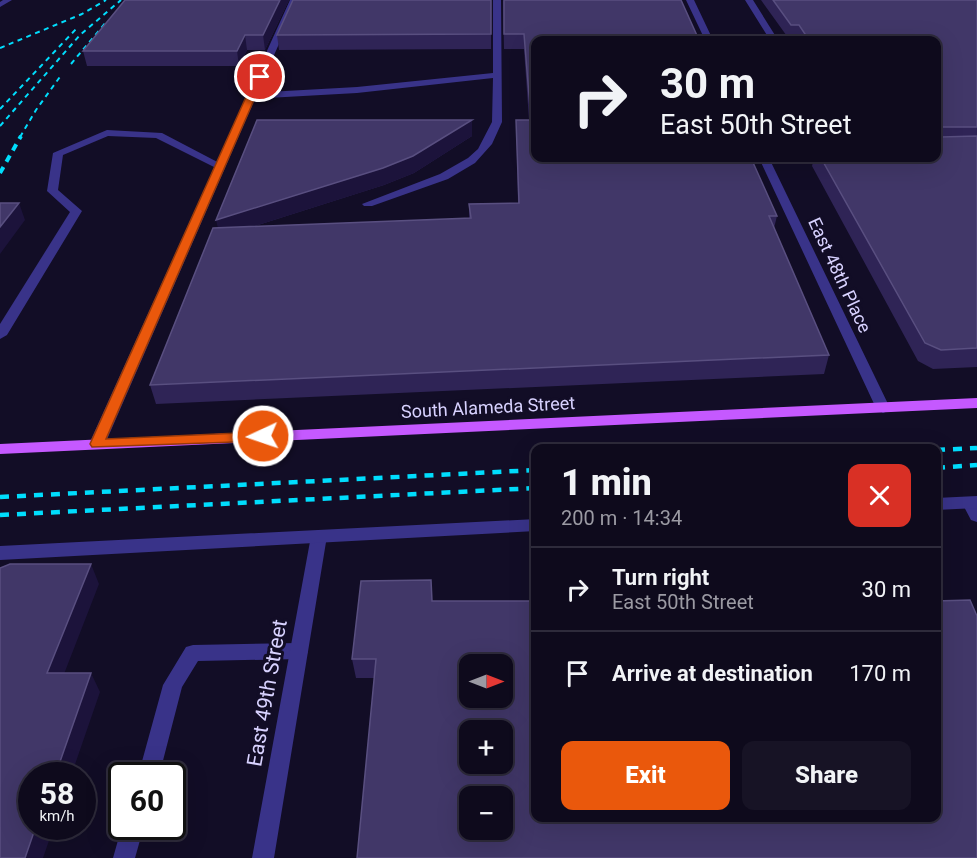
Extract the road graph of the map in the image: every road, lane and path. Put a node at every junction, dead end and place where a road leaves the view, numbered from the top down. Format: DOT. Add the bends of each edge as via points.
graph roads {
  1 [pos="8,0"];
  2 [pos="294,0"];
  3 [pos="497,0"];
  4 [pos="690,0"];
  5 [pos="749,0"];
  6 [pos="0,5"];
  7 [pos="707,36"];
  8 [pos="772,36"];
  9 [pos="495,75"];
  10 [pos="251,96"];
  11 [pos="766,162"];
  12 [pos="220,166"];
  13 [pos="368,204"];
  14 [pos="0,335"];
  15 [pos="977,403"];
  16 [pos="883,408"];
  17 [pos="97,444"];
  18 [pos="0,449"];
  19 [pos="941,504"];
  20 [pos="975,507"];
  21 [pos="531,525"];
  22 [pos="319,536"];
  23 [pos="0,553"];
  24 [pos="299,651"];
  25 [pos="152,762"];
  26 [pos="129,840"];
  27 [pos="124,858"];
  28 [pos="263,858"];
  1 -- 6 [label="street"];
  2 -- 10 [label="street"];
  3 -- 9 [label="street"];
  4 -- 7 [label="street"];
  5 -- 8 [label="street"];
  9 -- 10 [label="street" via="357,90"];
  9 -- 13 [label="street" via="497,122 491,139 480,152 438,178"];
  10 -- 12 [label="street"];
  11 -- 16 [label="street, East 48th Place"];
  12 -- 14 [label="street" via="158,135 107,133 57,153 52,191 76,211"];
  12 -- 17 [label="street"];
  15 -- 16 [label="main road, South Alameda Street"];
  16 -- 17 [label="main road, South Alameda Street"];
  17 -- 18 [label="main road, South Alameda Street"];
  19 -- 20 [label="street"];
  21 -- 22 [label="street"];
  22 -- 23 [label="street"];
  22 -- 24 [label="street, East 49th Street"];
  24 -- 25 [label="street" via="193,653 173,686"];
  24 -- 28 [label="street, East 49th Street"];
  26 -- 27 [label="street"];
}
